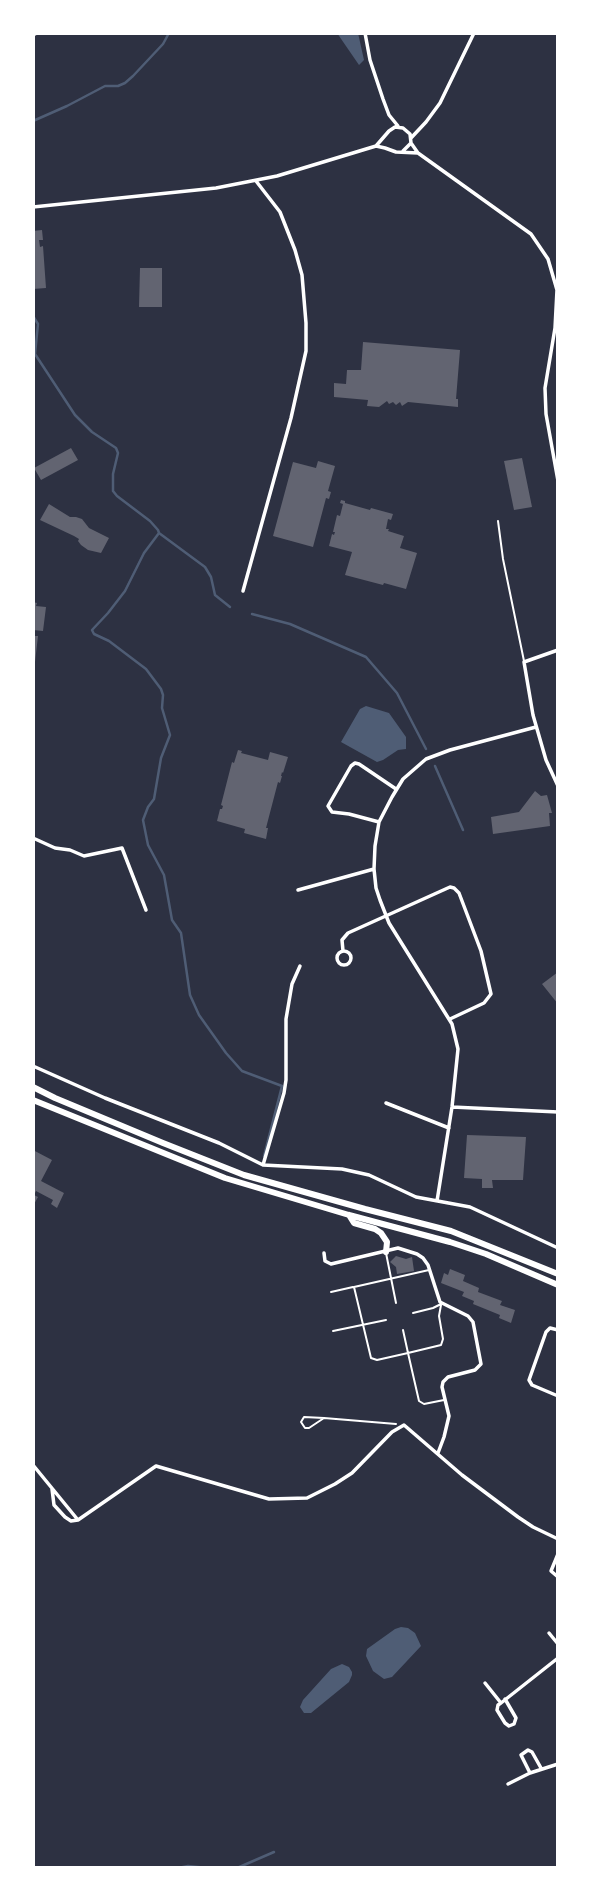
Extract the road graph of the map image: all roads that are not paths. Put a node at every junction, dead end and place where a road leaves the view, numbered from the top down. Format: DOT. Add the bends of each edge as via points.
graph roads {
  1 [pos="365,33"];
  2 [pos="474,33"];
  3 [pos="389,115"];
  4 [pos="401,127"];
  5 [pos="418,128"];
  6 [pos="389,131"];
  7 [pos="386,137"];
  8 [pos="411,138"];
  9 [pos="411,143"];
  10 [pos="376,146"];
  11 [pos="390,149"];
  12 [pos="403,151"];
  13 [pos="418,153"];
  14 [pos="256,180"];
  15 [pos="33,207"];
  16 [pos="556,272"];
  17 [pos="557,285"];
  18 [pos="555,453"];
  19 [pos="558,481"];
  20 [pos="498,521"];
  21 [pos="243,591"];
  22 [pos="558,650"];
  23 [pos="524,662"];
  24 [pos="536,727"];
  25 [pos="558,786"];
  26 [pos="396,789"];
  27 [pos="379,822"];
  28 [pos="33,838"];
  29 [pos="374,869"];
  30 [pos="298,890"];
  31 [pos="146,909"];
  32 [pos="386,916"];
  33 [pos="343,951"];
  34 [pos="300,966"];
  35 [pos="449,1020"];
  36 [pos="33,1066"];
  37 [pos="33,1087"];
  38 [pos="33,1100"];
  39 [pos="386,1103"];
  40 [pos="452,1107"];
  41 [pos="558,1112"];
  42 [pos="449,1128"];
  43 [pos="264,1165"];
  44 [pos="437,1201"];
  45 [pos="349,1215"];
  46 [pos="558,1248"];
  47 [pos="386,1252"];
  48 [pos="324,1253"];
  49 [pos="430,1270"];
  50 [pos="558,1274"];
  51 [pos="391,1279"];
  52 [pos="558,1284"];
  53 [pos="354,1287"];
  54 [pos="331,1292"];
  55 [pos="396,1303"];
  56 [pos="441,1304"];
  57 [pos="413,1313"];
  58 [pos="386,1320"];
  59 [pos="362,1324"];
  60 [pos="402,1330"];
  61 [pos="558,1330"];
  62 [pos="333,1331"];
  63 [pos="408,1353"];
  64 [pos="558,1396"];
  65 [pos="445,1399"];
  66 [pos="437,1453"];
  67 [pos="33,1465"];
  68 [pos="50,1485"];
  69 [pos="79,1520"];
  70 [pos="558,1539"];
  71 [pos="558,1554"];
  72 [pos="558,1577"];
  73 [pos="549,1633"];
  74 [pos="558,1644"];
  75 [pos="558,1658"];
  76 [pos="485,1683"];
  77 [pos="503,1701"];
  78 [pos="558,1764"];
  79 [pos="541,1768"];
  80 [pos="530,1773"];
  81 [pos="508,1784"];
  1 -- 3 [label="street"];
  2 -- 5 [label="street" via="440,103"];
  3 -- 4 [label="street"];
  3 -- 6 [label="street"];
  4 -- 5 [label="street"];
  4 -- 6 [label="street"];
  4 -- 8 [label="street"];
  5 -- 8 [label="street"];
  6 -- 7 [label="street"];
  7 -- 10 [label="street"];
  7 -- 11 [label="street"];
  8 -- 9 [label="street"];
  9 -- 12 [label="street"];
  9 -- 13 [label="street"];
  10 -- 11 [label="street"];
  10 -- 14 [label="street"];
  11 -- 12 [label="street"];
  12 -- 13 [label="street"];
  13 -- 16 [label="street" via="531,234"];
  14 -- 15 [label="street"];
  14 -- 21 [label="street" via="280,212 295,250 302,275 306,351"];
  16 -- 17 [label="street"];
  17 -- 18 [label="street" via="545,388"];
  18 -- 19 [label="street"];
  20 -- 23 [label="lane"];
  22 -- 23 [label="street"];
  23 -- 24 [label="street"];
  24 -- 25 [label="street"];
  24 -- 26 [label="street" via="439,753 422,762"];
  26 -- 27 [label="street"];
  26 -- 27 [label="street" via="355,764 328,806 332,812"];
  27 -- 29 [label="street"];
  28 -- 31 [label="street" via="84,856 121,848"];
  29 -- 30 [label="street"];
  29 -- 32 [label="street"];
  32 -- 33 [label="street" via="344,936"];
  32 -- 35 [label="street"];
  32 -- 35 [label="street" via="450,887 459,893 491,994 484,1003"];
  34 -- 43 [label="street" via="286,1018 285,1093"];
  35 -- 40 [label="street" via="458,1049"];
  36 -- 43 [label="street"];
  37 -- 50 [label="main road" via="244,1175 451,1231"];
  38 -- 45 [label="main road" via="225,1178"];
  39 -- 42 [label="street"];
  40 -- 41 [label="street"];
  40 -- 42 [label="street"];
  42 -- 44 [label="street"];
  43 -- 44 [label="street" via="356,1171 416,1197"];
  44 -- 46 [label="street" via="470,1207"];
  45 -- 47 [label="main road" via="354,1223 381,1233 387,1242"];
  45 -- 52 [label="main road" via="450,1242"];
  47 -- 48 [label="street" via="331,1264"];
  47 -- 49 [label="street" via="398,1248 417,1254"];
  47 -- 51 [label="lane"];
  49 -- 51 [label="lane"];
  49 -- 56 [label="street"];
  51 -- 53 [label="lane"];
  51 -- 55 [label="lane"];
  53 -- 54 [label="lane"];
  53 -- 59 [label="lane"];
  56 -- 57 [label="lane"];
  56 -- 63 [label="lane" via="442,1343"];
  56 -- 65 [label="street" via="470,1318 481,1361 475,1370 446,1379 442,1387"];
  58 -- 59 [label="lane"];
  59 -- 62 [label="lane"];
  59 -- 63 [label="lane" via="373,1359"];
  60 -- 63 [label="lane"];
  61 -- 64 [label="street" via="545,1332 529,1380"];
  63 -- 65 [label="lane" via="419,1401"];
  65 -- 66 [label="street" via="449,1416"];
  66 -- 69 [label="street" via="404,1425 344,1479 307,1498 269,1499 156,1465"];
  66 -- 70 [label="street" via="518,1517"];
  67 -- 68 [label="street"];
  68 -- 69 [label="street"];
  68 -- 69 [label="street" via="54,1505 67,1519"];
  71 -- 72 [label="street" via="551,1571"];
  73 -- 74 [label="street"];
  75 -- 77 [label="street"];
  76 -- 77 [label="street"];
  77 -- 77 [label="street" via="497,1710 506,1725 511,1725 516,1718"];
  78 -- 79 [label="street"];
  79 -- 80 [label="street"];
  79 -- 80 [label="street" via="528,1750 521,1755"];
  80 -- 81 [label="street"];
}
